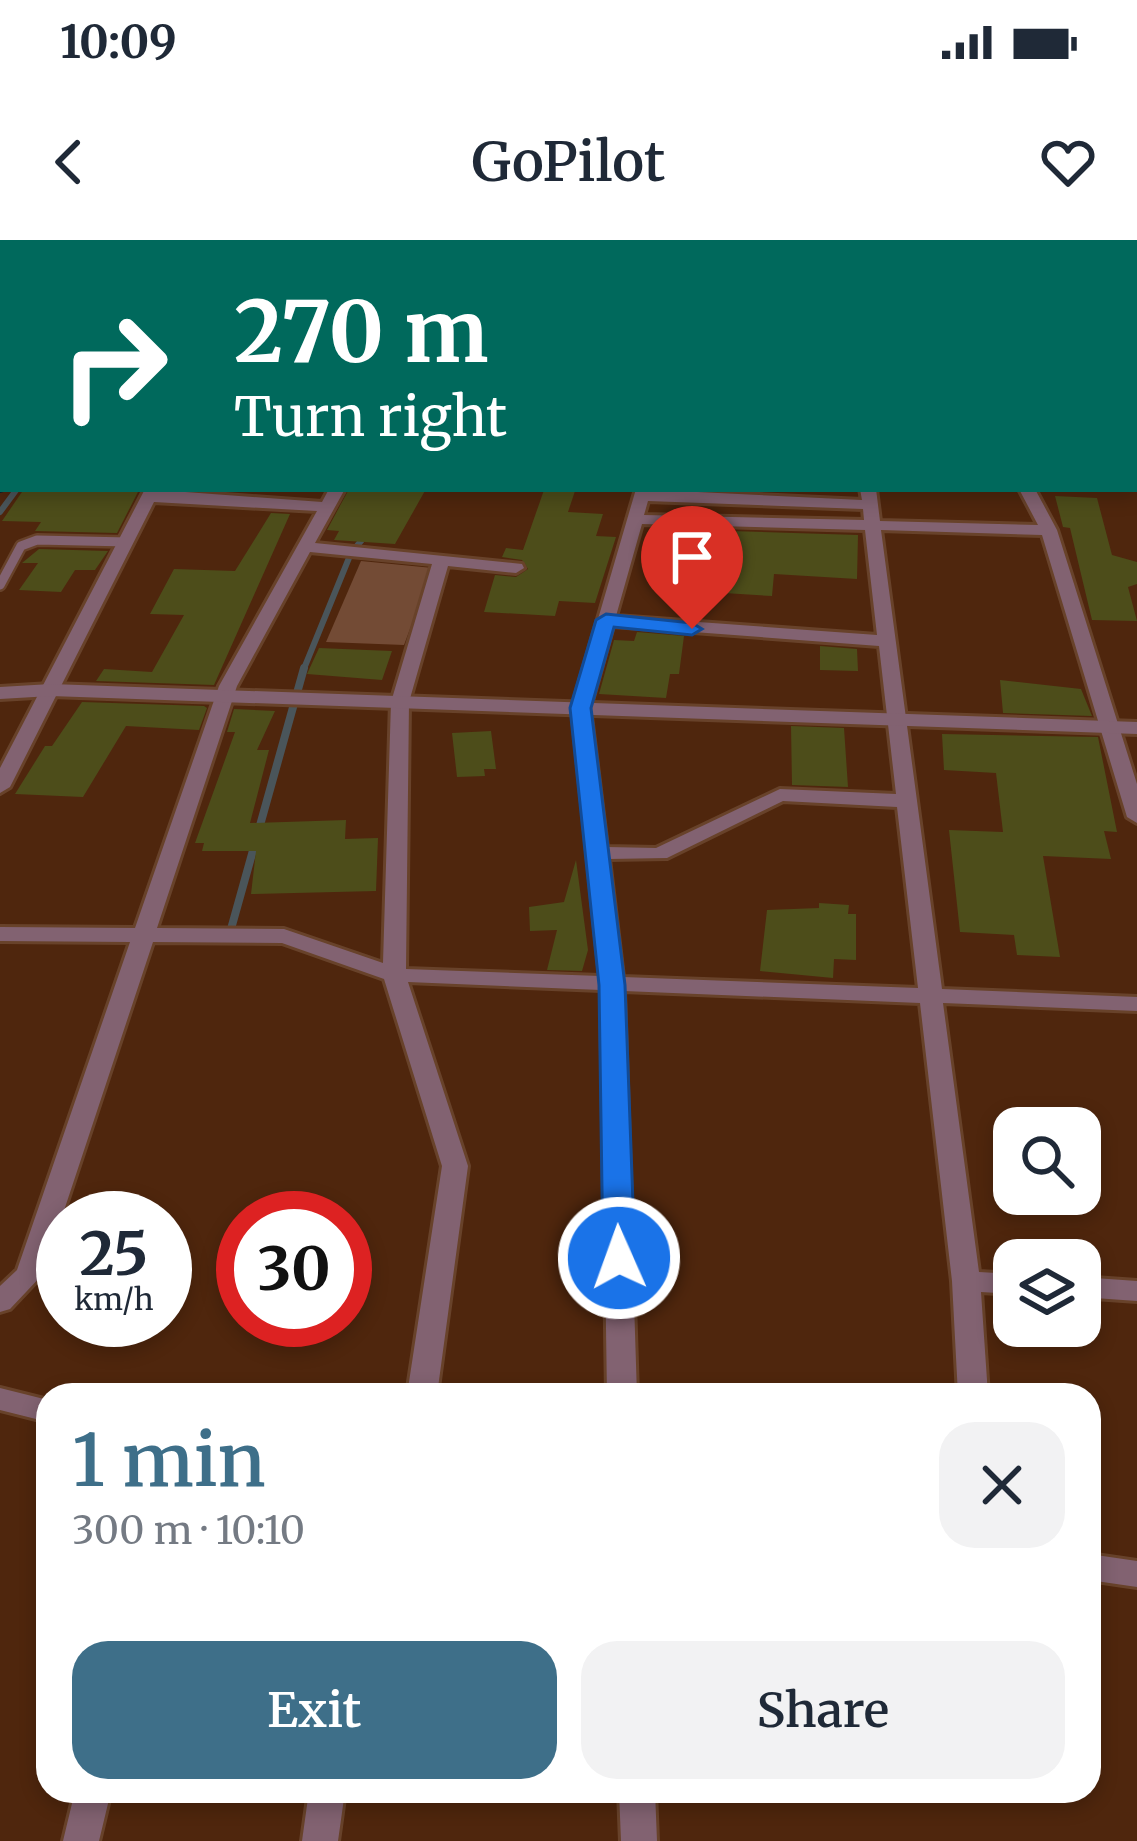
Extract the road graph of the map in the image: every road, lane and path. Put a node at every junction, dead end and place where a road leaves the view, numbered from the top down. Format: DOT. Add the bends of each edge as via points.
graph roads {
  1 [pos="335,492"];
  2 [pos="643,492"];
  3 [pos="1029,492"];
  4 [pos="152,493"];
  5 [pos="869,497"];
  6 [pos="327,507"];
  7 [pos="635,519"];
  8 [pos="872,525"];
  9 [pos="1049,530"];
  10 [pos="128,542"];
  11 [pos="306,547"];
  12 [pos="441,561"];
  13 [pos="516,568"];
  14 [pos="0,585"];
  15 [pos="606,620"];
  16 [pos="885,641"];
  17 [pos="51,690"];
  18 [pos="0,693"];
  19 [pos="226,696"];
  20 [pos="400,702"];
  21 [pos="580,708"];
  22 [pos="895,720"];
  23 [pos="1108,728"];
  24 [pos="1137,728"];
  25 [pos="0,788"];
  26 [pos="904,801"];
  27 [pos="1137,818"];
  28 [pos="599,853"];
  29 [pos="0,934"];
  30 [pos="146,935"];
  31 [pos="394,975"];
  32 [pos="612,985"];
  33 [pos="928,998"];
  34 [pos="1137,1004"];
  35 [pos="966,1281"];
  36 [pos="993,1283"];
  37 [pos="1101,1289"];
  38 [pos="1137,1291"];
  39 [pos="0,1302"];
  40 [pos="424,1383"];
  41 [pos="622,1383"];
  42 [pos="973,1383"];
  43 [pos="0,1399"];
  44 [pos="36,1408"];
  45 [pos="1101,1570"];
  46 [pos="1137,1574"];
  47 [pos="90,1803"];
  48 [pos="325,1803"];
  49 [pos="637,1803"];
  50 [pos="81,1841"];
  51 [pos="320,1841"];
  52 [pos="639,1841"];
  1 -- 6 [label="street"];
  2 -- 5 [label="street"];
  2 -- 7 [label="street"];
  3 -- 9 [label="street"];
  4 -- 6 [label="street"];
  4 -- 10 [label="street"];
  5 -- 8 [label="street"];
  6 -- 11 [label="street"];
  7 -- 8 [label="street"];
  7 -- 15 [label="street"];
  8 -- 9 [label="street"];
  8 -- 16 [label="street"];
  9 -- 23 [label="street"];
  10 -- 14 [label="lane" via="37,540 21,546"];
  10 -- 17 [label="street"];
  11 -- 12 [label="street"];
  11 -- 19 [label="street"];
  12 -- 13 [label="street"];
  12 -- 20 [label="street"];
  15 -- 16 [label="street"];
  15 -- 21 [label="street"];
  16 -- 22 [label="street"];
  17 -- 18 [label="street"];
  17 -- 19 [label="street"];
  17 -- 25 [label="street"];
  19 -- 20 [label="street"];
  19 -- 30 [label="street"];
  20 -- 21 [label="street"];
  20 -- 31 [label="street"];
  21 -- 22 [label="street"];
  21 -- 28 [label="street"];
  22 -- 23 [label="street"];
  22 -- 26 [label="street"];
  23 -- 24 [label="street"];
  23 -- 27 [label="street"];
  26 -- 28 [label="street" via="780,795 660,854"];
  26 -- 33 [label="street"];
  28 -- 32 [label="street"];
  29 -- 30 [label="street"];
  30 -- 31 [label="street" via="284,936"];
  30 -- 39 [label="street" via="29,1274"];
  31 -- 32 [label="street"];
  31 -- 40 [label="street" via="455,1166"];
  32 -- 33 [label="street"];
  32 -- 41 [label="street"];
  33 -- 34 [label="street"];
  33 -- 35 [label="street"];
  35 -- 36 [label="street"];
  35 -- 42 [label="street"];
  37 -- 38 [label="street"];
  43 -- 44 [label="street"];
  45 -- 46 [label="street"];
  47 -- 50 [label="street"];
  48 -- 51 [label="street"];
  49 -- 52 [label="street"];
}
